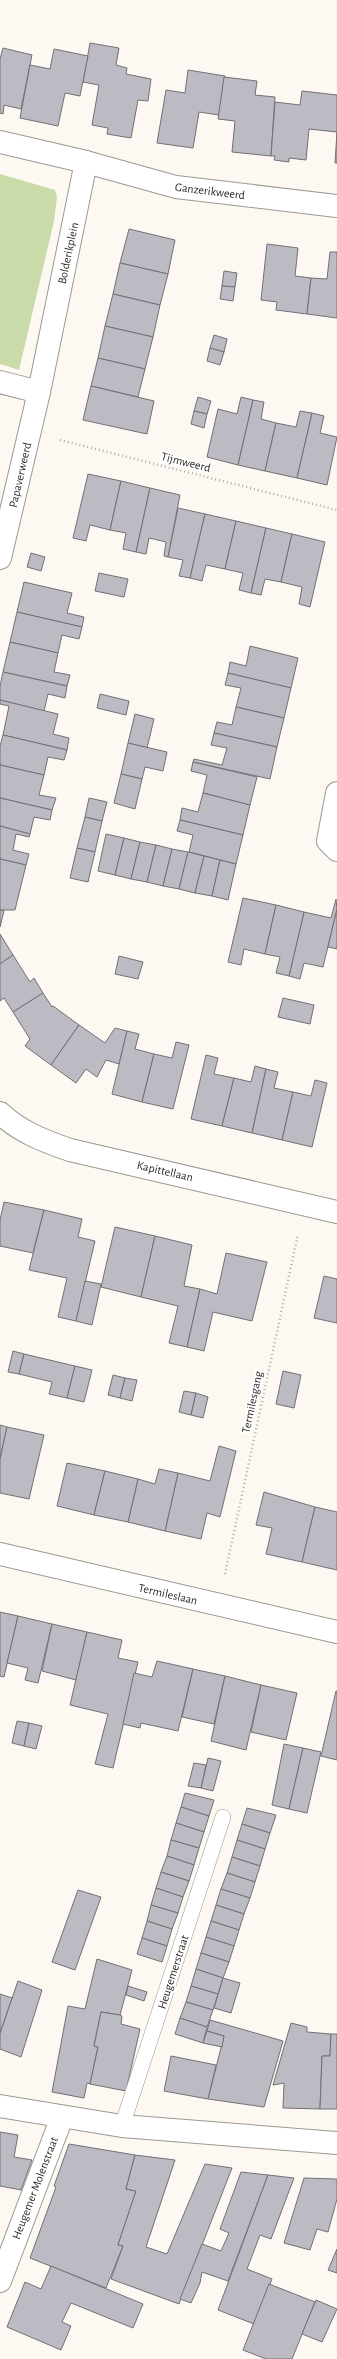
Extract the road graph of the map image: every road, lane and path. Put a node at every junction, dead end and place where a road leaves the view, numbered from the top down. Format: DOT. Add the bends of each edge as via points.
graph roads {
  1 [pos="0,142"];
  2 [pos="86,162"];
  3 [pos="337,206"];
  4 [pos="0,382"];
  5 [pos="39,392"];
  6 [pos="30,432"];
  7 [pos="337,510"];
  8 [pos="0,558"];
  9 [pos="337,793"];
  10 [pos="337,850"];
  11 [pos="0,1113"];
  12 [pos="304,1204"];
  13 [pos="337,1212"];
  14 [pos="0,1554"];
  15 [pos="219,1605"];
  16 [pos="337,1632"];
  17 [pos="223,1817"];
  18 [pos="0,2106"];
  19 [pos="62,2117"];
  20 [pos="122,2126"];
  21 [pos="337,2143"];
  22 [pos="0,2281"];
  1 -- 2 [label="street"];
  2 -- 3 [label="street, Ganzerikweerd" via="176,187"];
  2 -- 5 [label="street, Bolderikplein"];
  4 -- 5 [label="street"];
  5 -- 6 [label="street, Papaverweerd"];
  6 -- 7 [label="path, Tijmweerd"];
  6 -- 8 [label="street, Papaverweerd"];
  9 -- 10 [label="street" via="328,841"];
  11 -- 12 [label="street, Kapittellaan" via="8,1121 37,1138 70,1150"];
  12 -- 13 [label="street, Kapittellaan"];
  12 -- 15 [label="path, Termilesgang"];
  14 -- 15 [label="street, Termileslaan"];
  15 -- 16 [label="street, Termileslaan"];
  17 -- 20 [label="lane, Heugemerstraat"];
  18 -- 19 [label="street"];
  19 -- 20 [label="street"];
  19 -- 22 [label="street, Heugemer Molenstraat"];
  20 -- 21 [label="street"];
}
